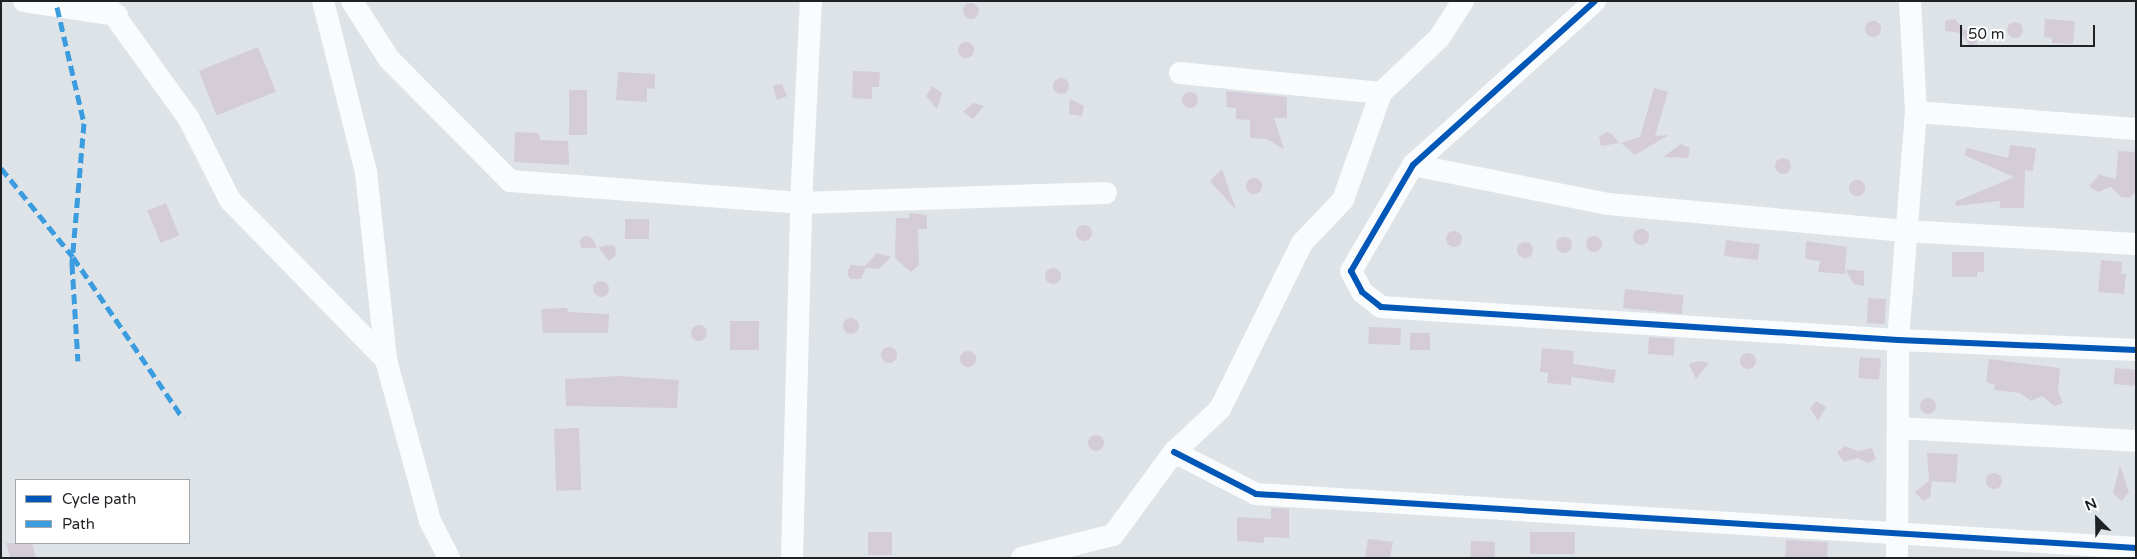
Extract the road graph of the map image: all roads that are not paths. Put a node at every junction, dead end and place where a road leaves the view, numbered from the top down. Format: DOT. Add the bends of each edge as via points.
graph roads {
  1 [pos="24,1"];
  2 [pos="323,1"];
  3 [pos="352,1"];
  4 [pos="811,1"];
  5 [pos="1464,1"];
  6 [pos="1595,1"];
  7 [pos="1910,1"];
  8 [pos="110,8"];
  9 [pos="1180,73"];
  10 [pos="1381,92"];
  11 [pos="1916,112"];
  12 [pos="2136,130"];
  13 [pos="1413,165"];
  14 [pos="1106,193"];
  15 [pos="801,203"];
  16 [pos="1905,231"];
  17 [pos="2136,244"];
  18 [pos="1898,340"];
  19 [pos="2136,350"];
  20 [pos="386,360"];
  21 [pos="1898,428"];
  22 [pos="2136,441"];
  23 [pos="1174,452"];
  24 [pos="1898,534"];
  25 [pos="2136,548"];
  26 [pos="449,558"];
  27 [pos="792,558"];
  28 [pos="1022,558"];
  29 [pos="1897,558"];
  1 -- 8 [label="street"];
  2 -- 20 [label="street" via="366,172"];
  3 -- 15 [label="street" via="388,58 510,181"];
  4 -- 15 [label="street"];
  5 -- 10 [label="street" via="1439,38"];
  6 -- 13 [label="street"];
  7 -- 11 [label="street"];
  8 -- 20 [label="street" via="189,119 230,200"];
  9 -- 10 [label="street"];
  10 -- 23 [label="street" via="1343,200 1302,243 1220,409"];
  11 -- 12 [label="street"];
  11 -- 16 [label="street"];
  13 -- 16 [label="street" via="1608,204"];
  13 -- 18 [label="street" via="1351,270 1362,292 1381,307"];
  14 -- 15 [label="street"];
  15 -- 27 [label="street"];
  16 -- 17 [label="street"];
  16 -- 18 [label="street"];
  18 -- 19 [label="street"];
  18 -- 21 [label="street"];
  20 -- 26 [label="street" via="430,521"];
  21 -- 22 [label="street"];
  21 -- 24 [label="street"];
  23 -- 24 [label="street" via="1256,494"];
  23 -- 28 [label="street" via="1113,534"];
  24 -- 25 [label="street"];
  24 -- 29 [label="street"];
}
